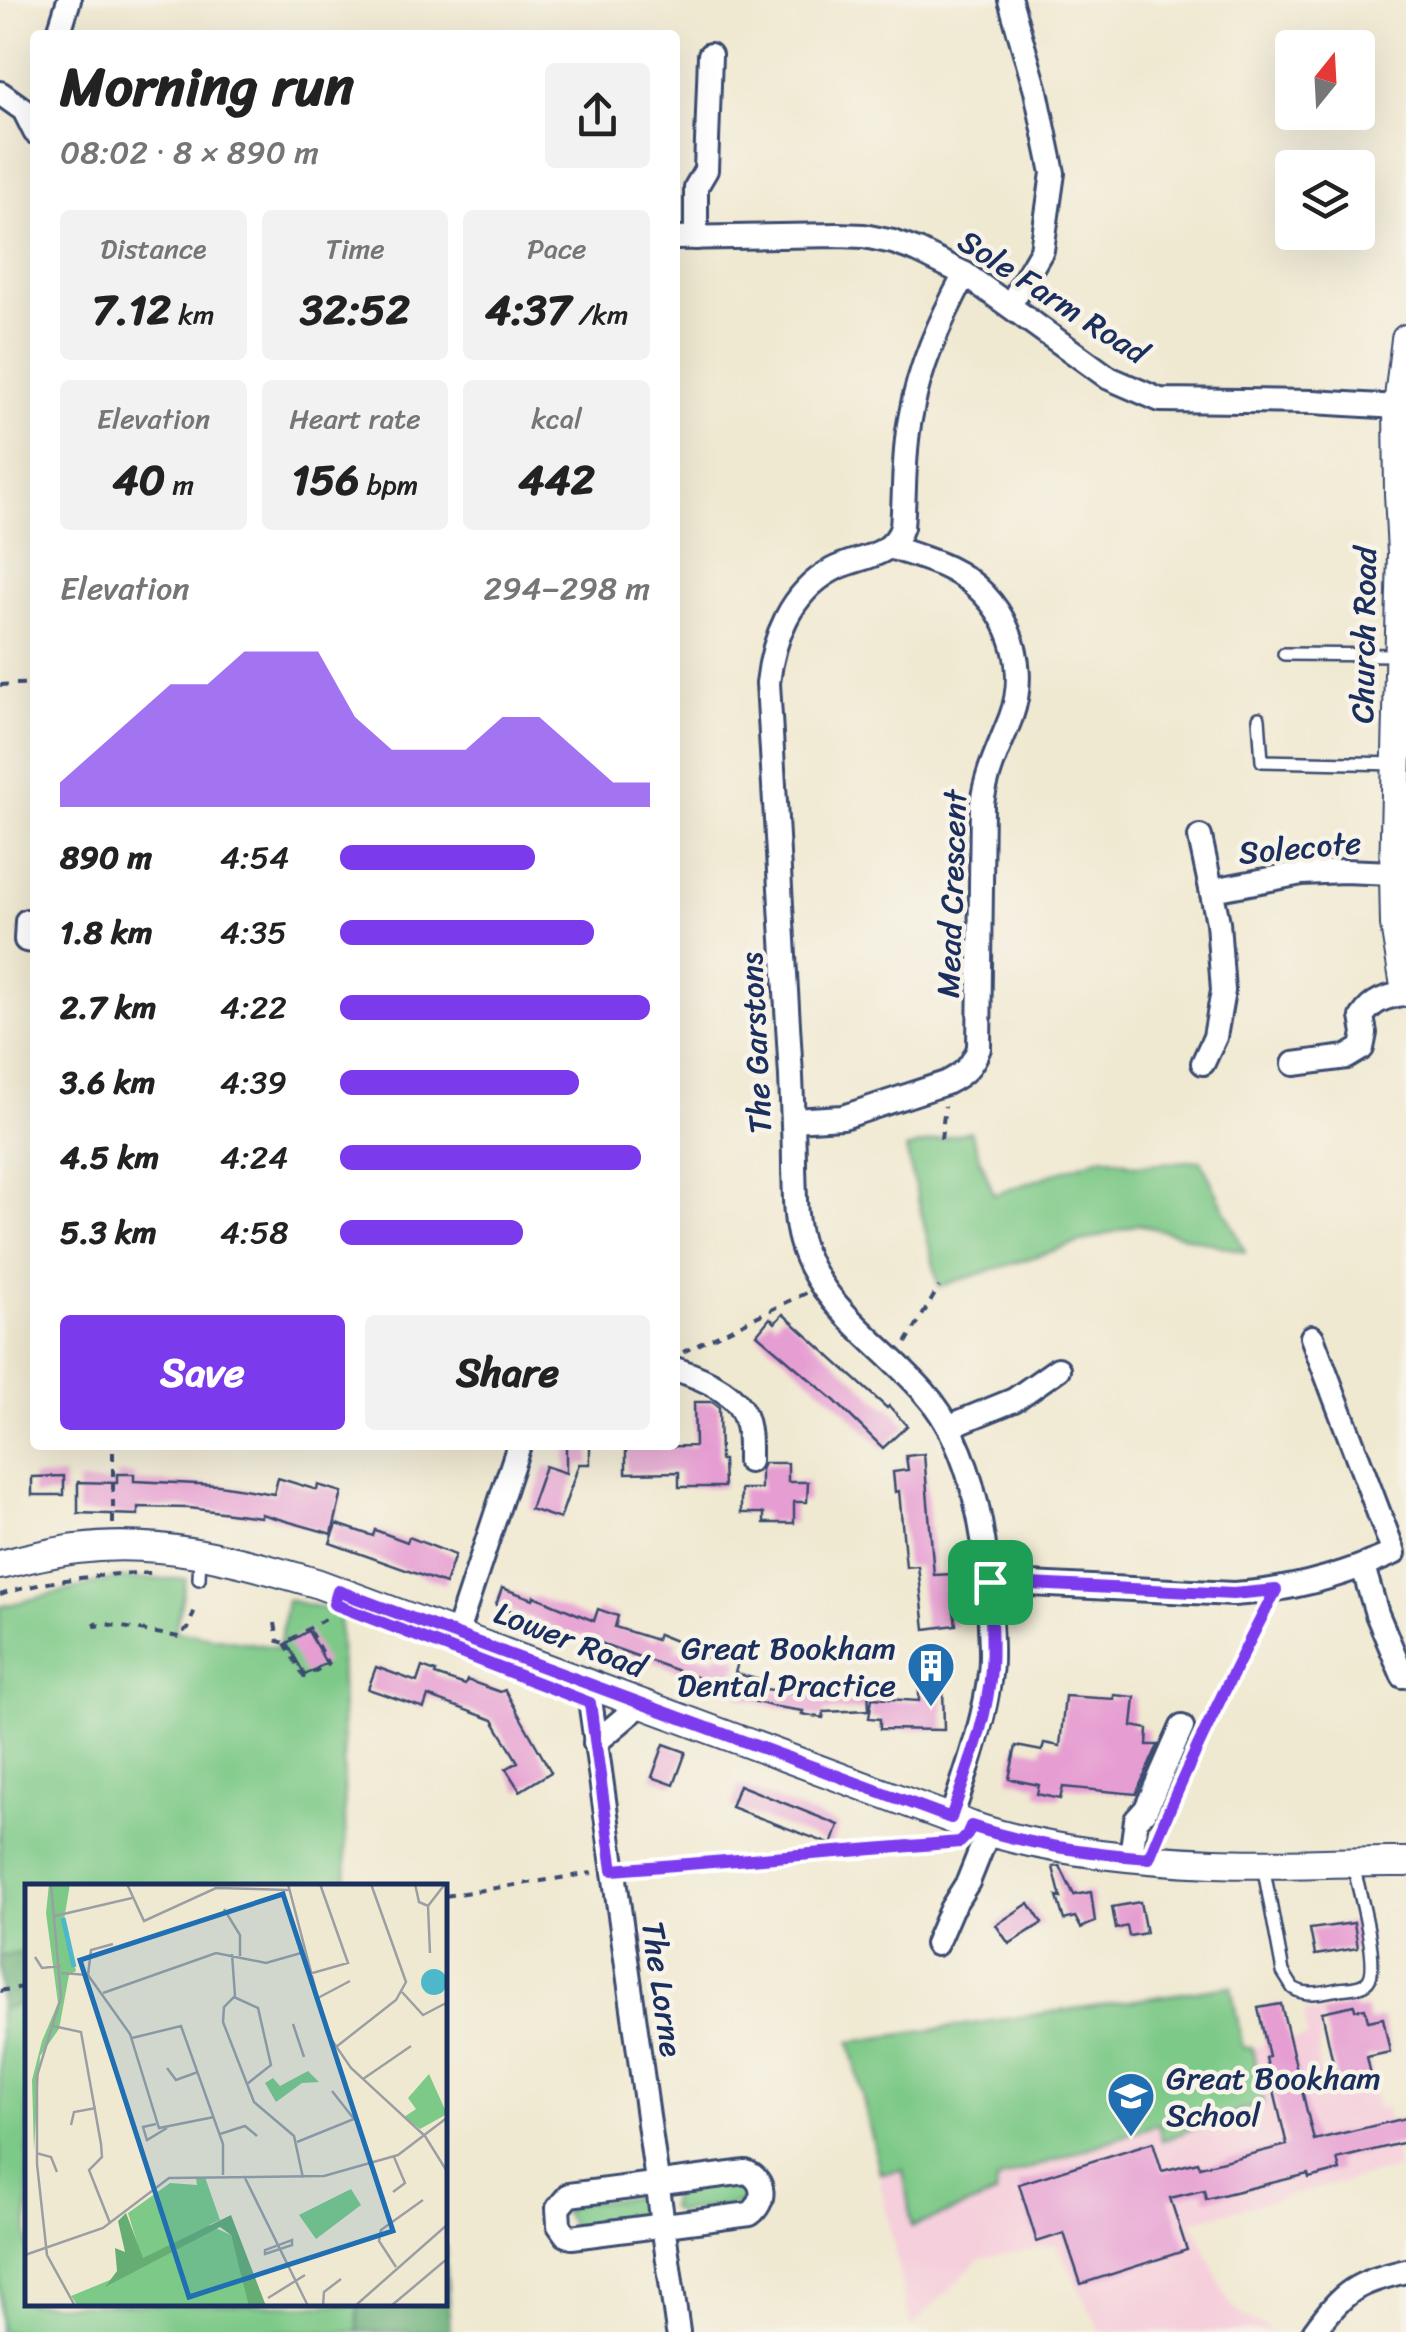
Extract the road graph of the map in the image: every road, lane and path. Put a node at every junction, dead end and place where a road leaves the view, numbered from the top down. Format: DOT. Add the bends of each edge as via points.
graph roads {
  1 [pos="69,0"];
  2 [pos="1010,0"];
  3 [pos="60,30"];
  4 [pos="710,56"];
  5 [pos="0,94"];
  6 [pos="30,113"];
  7 [pos="685,238"];
  8 [pos="964,274"];
  9 [pos="1010,305"];
  10 [pos="1406,339"];
  11 [pos="1398,408"];
  12 [pos="890,547"];
  13 [pos="1404,553"];
  14 [pos="1284,654"];
  15 [pos="1400,655"];
  16 [pos="0,684"];
  17 [pos="30,684"];
  18 [pos="1259,718"];
  19 [pos="1402,724"];
  20 [pos="1400,781"];
  21 [pos="1200,837"];
  22 [pos="1394,874"];
  23 [pos="1212,890"];
  24 [pos="1402,958"];
  25 [pos="1406,993"];
  26 [pos="1203,1063"];
  27 [pos="1294,1064"];
  28 [pos="948,1082"];
  29 [pos="793,1120"];
  30 [pos="941,1139"];
  31 [pos="822,1284"];
  32 [pos="938,1286"];
  33 [pos="1312,1337"];
  34 [pos="680,1360"];
  35 [pos="896,1362"];
  36 [pos="680,1365"];
  37 [pos="1058,1369"];
  38 [pos="950,1426"];
  39 [pos="113,1450"];
  40 [pos="517,1450"];
  41 [pos="750,1462"];
  42 [pos="113,1531"];
  43 [pos="1400,1551"];
  44 [pos="0,1565"];
  45 [pos="1363,1567"];
  46 [pos="199,1568"];
  47 [pos="990,1582"];
  48 [pos="1276,1590"];
  49 [pos="338,1591"];
  50 [pos="0,1595"];
  51 [pos="194,1609"];
  52 [pos="95,1622"];
  53 [pos="275,1623"];
  54 [pos="309,1630"];
  55 [pos="456,1634"];
  56 [pos="285,1643"];
  57 [pos="1405,1679"];
  58 [pos="588,1685"];
  59 [pos="641,1704"];
  60 [pos="1182,1726"];
  61 [pos="595,1742"];
  62 [pos="1196,1748"];
  63 [pos="1168,1810"];
  64 [pos="970,1825"];
  65 [pos="1140,1857"];
  66 [pos="1352,1861"];
  67 [pos="1263,1862"];
  68 [pos="1406,1862"];
  69 [pos="613,1870"];
  70 [pos="448,1896"];
  71 [pos="936,1944"];
  72 [pos="25,1987"];
  73 [pos="0,1991"];
  74 [pos="657,2184"];
  75 [pos="662,2226"];
  76 [pos="1406,2271"];
  77 [pos="678,2332"];
  78 [pos="1314,2332"];
  1 -- 3 [label="street"];
  2 -- 9 [label="street" via="1053,173 1042,250"];
  4 -- 7 [label="street" via="706,170"];
  5 -- 6 [label="street"];
  7 -- 8 [label="street, Sole Farm Road" via="864,236 918,251"];
  8 -- 9 [label="street, Sole Farm Road"];
  8 -- 12 [label="street" via="916,387 902,527"];
  9 -- 11 [label="street, Sole Farm Road" via="1109,378 1160,400"];
  10 -- 11 [label="street, Church Road"];
  11 -- 13 [label="street, Church Road"];
  12 -- 28 [label="street, Mead Crescent" via="950,568 989,598 1004,618 1018,666 1012,714 988,770 982,804 979,1048 962,1075"];
  12 -- 29 [label="street, The Garstons" via="828,572 807,589 790,610 771,659"];
  13 -- 15 [label="street, Church Road"];
  14 -- 15 [label="lane"];
  15 -- 19 [label="street, Church Road"];
  16 -- 17 [label="path"];
  18 -- 20 [label="lane" via="1262,761"];
  19 -- 20 [label="street, Church Road"];
  20 -- 22 [label="street, Church Road"];
  21 -- 23 [label="street, Solecote"];
  22 -- 23 [label="street, Solecote" via="1302,873"];
  22 -- 24 [label="street, Church Road"];
  23 -- 26 [label="street, Solecote" via="1223,991"];
  24 -- 25 [label="street, Church Road"];
  25 -- 27 [label="street" via="1369,1006 1362,1048 1347,1057"];
  28 -- 29 [label="street" via="844,1116"];
  28 -- 30 [label="path"];
  29 -- 31 [label="street, The Garstons" via="797,1225"];
  31 -- 34 [label="path"];
  31 -- 35 [label="street, The Garstons"];
  32 -- 35 [label="path"];
  33 -- 43 [label="street"];
  35 -- 38 [label="street, The Garstons"];
  36 -- 41 [label="street" via="742,1409"];
  37 -- 38 [label="street" via="1014,1400"];
  38 -- 47 [label="street, The Garstons" via="980,1518"];
  39 -- 42 [label="path"];
  40 -- 55 [label="street"];
  43 -- 45 [label="street"];
  44 -- 46 [label="street, Lower Road" via="114,1546"];
  45 -- 48 [label="street"];
  45 -- 57 [label="street"];
  46 -- 49 [label="street, Lower Road" via="251,1564"];
  46 -- 50 [label="path" via="132,1572"];
  47 -- 48 [label="street" via="1233,1594"];
  47 -- 64 [label="street, The Garstons" via="991,1668"];
  48 -- 62 [label="path"];
  49 -- 54 [label="path" via="328,1617"];
  49 -- 55 [label="street, Lower Road"];
  51 -- 52 [label="path" via="178,1637"];
  53 -- 56 [label="path" via="278,1641"];
  54 -- 56 [label="path"];
  54 -- 56 [label="path" via="328,1664 304,1677"];
  55 -- 58 [label="street, Lower Road"];
  58 -- 59 [label="street, Lower Road"];
  58 -- 61 [label="street, The Lorne"];
  59 -- 61 [label="street"];
  59 -- 64 [label="street, Lower Road"];
  60 -- 65 [label="street" via="1136,1820"];
  61 -- 69 [label="street, The Lorne"];
  63 -- 65 [label="path"];
  64 -- 65 [label="street, Lower Road" via="1049,1846"];
  64 -- 69 [label="path" via="960,1842"];
  64 -- 71 [label="street, The Garstons" via="968,1882"];
  65 -- 67 [label="street, Lower Road"];
  66 -- 67 [label="street, Lower Road"];
  66 -- 67 [label="lane" via="1374,1960 1371,1978 1309,1994 1293,1988 1284,1972"];
  66 -- 68 [label="street, Lower Road"];
  69 -- 70 [label="path"];
  69 -- 74 [label="street, The Lorne"];
  72 -- 73 [label="path"];
  74 -- 75 [label="street, The Lorne"];
  74 -- 75 [label="street" via="569,2195 557,2217 572,2237"];
  74 -- 75 [label="street" via="746,2172 762,2192 750,2214"];
  75 -- 77 [label="street, The Lorne"];
  76 -- 78 [label="street" via="1369,2280 1336,2301"];
}
